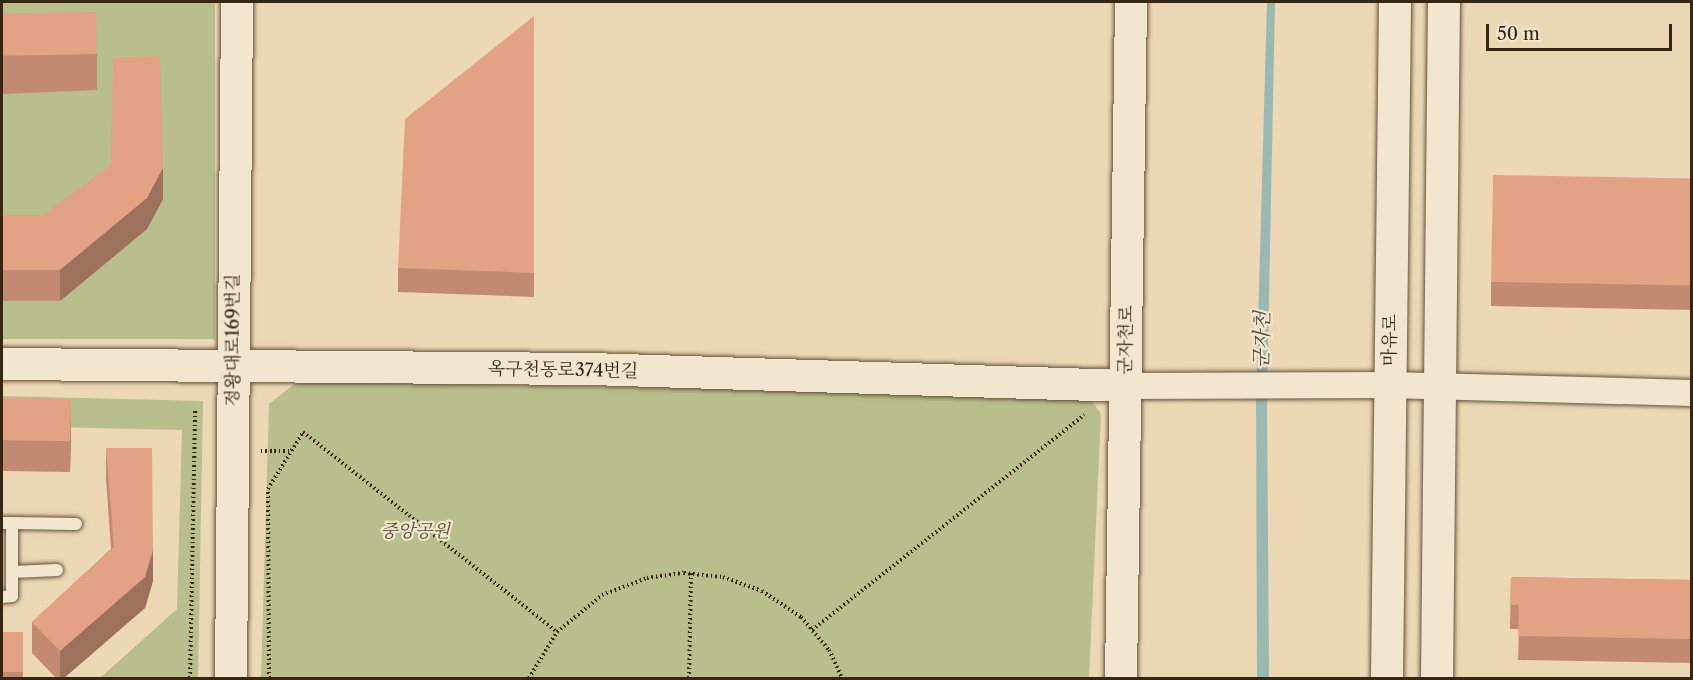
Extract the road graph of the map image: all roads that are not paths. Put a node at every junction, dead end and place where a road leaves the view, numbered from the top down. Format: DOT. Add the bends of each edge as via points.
graph roads {
  1 [pos="237,2"];
  2 [pos="1131,2"];
  3 [pos="1395,2"];
  4 [pos="1444,2"];
  5 [pos="2,364"];
  6 [pos="233,366"];
  7 [pos="1389,385"];
  8 [pos="1125,386"];
  9 [pos="1441,387"];
  10 [pos="1692,393"];
  11 [pos="7,523"];
  12 [pos="76,524"];
  13 [pos="57,570"];
  14 [pos="12,572"];
  15 [pos="2,597"];
  16 [pos="231,678"];
  17 [pos="1121,678"];
  18 [pos="1387,678"];
  19 [pos="1437,678"];
  1 -- 6 [label="street, 정왕대로169번길"];
  2 -- 8 [label="street, 군자천로"];
  3 -- 7 [label="street, 마유로"];
  4 -- 9 [label="street"];
  5 -- 6 [label="street, 옥구천동로374번길"];
  6 -- 8 [label="street, 옥구천동로374번길" via="591,369"];
  6 -- 16 [label="street, 정왕대로169번길"];
  7 -- 8 [label="street"];
  7 -- 9 [label="street"];
  7 -- 18 [label="street, 마유로"];
  8 -- 17 [label="street, 군자천로"];
  9 -- 10 [label="street"];
  9 -- 19 [label="street"];
  11 -- 12 [label="lane"];
  11 -- 14 [label="lane"];
  13 -- 14 [label="lane"];
  14 -- 15 [label="lane" via="12,596"];
}
